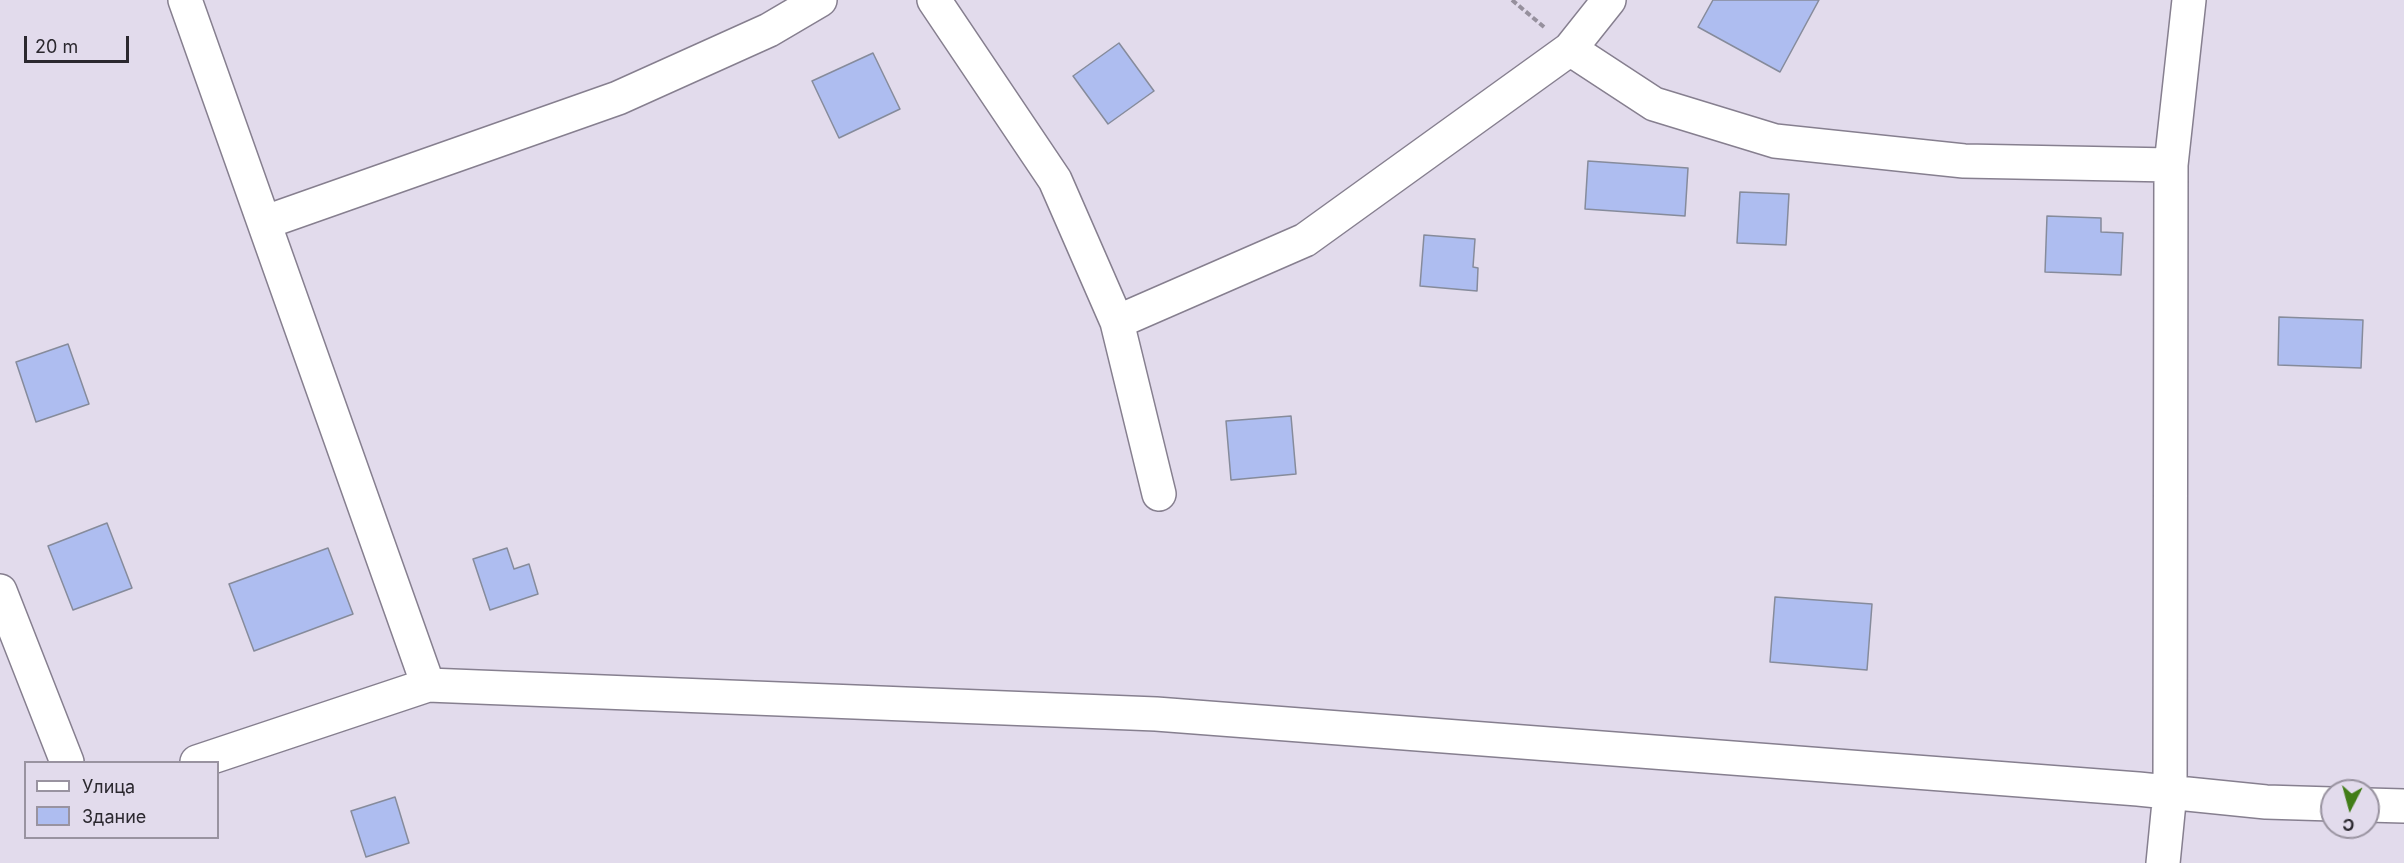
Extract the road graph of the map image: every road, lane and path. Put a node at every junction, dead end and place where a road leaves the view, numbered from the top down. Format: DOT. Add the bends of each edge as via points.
graph roads {
  1 [pos="185,0"];
  2 [pos="820,0"];
  3 [pos="934,0"];
  4 [pos="1610,0"];
  5 [pos="2189,0"];
  6 [pos="1570,49"];
  7 [pos="2171,165"];
  8 [pos="266,222"];
  9 [pos="1117,322"];
  10 [pos="1159,494"];
  11 [pos="0,591"];
  12 [pos="428,685"];
  13 [pos="67,761"];
  14 [pos="201,761"];
  15 [pos="2170,792"];
  16 [pos="2320,804"];
  17 [pos="2380,805"];
  18 [pos="2404,806"];
  19 [pos="2163,863"];
  1 -- 8 [label="street"];
  2 -- 8 [label="street" via="769,30 618,98"];
  3 -- 9 [label="street" via="1055,180"];
  4 -- 6 [label="street"];
  5 -- 7 [label="street"];
  6 -- 7 [label="street" via="1654,104 1775,141 1964,161"];
  6 -- 9 [label="street" via="1305,240"];
  7 -- 15 [label="street"];
  8 -- 12 [label="street"];
  9 -- 10 [label="street"];
  11 -- 13 [label="street"];
  12 -- 14 [label="street"];
  12 -- 15 [label="street" via="1156,714"];
  15 -- 16 [label="street"];
  15 -- 19 [label="street"];
  17 -- 18 [label="street"];
}
